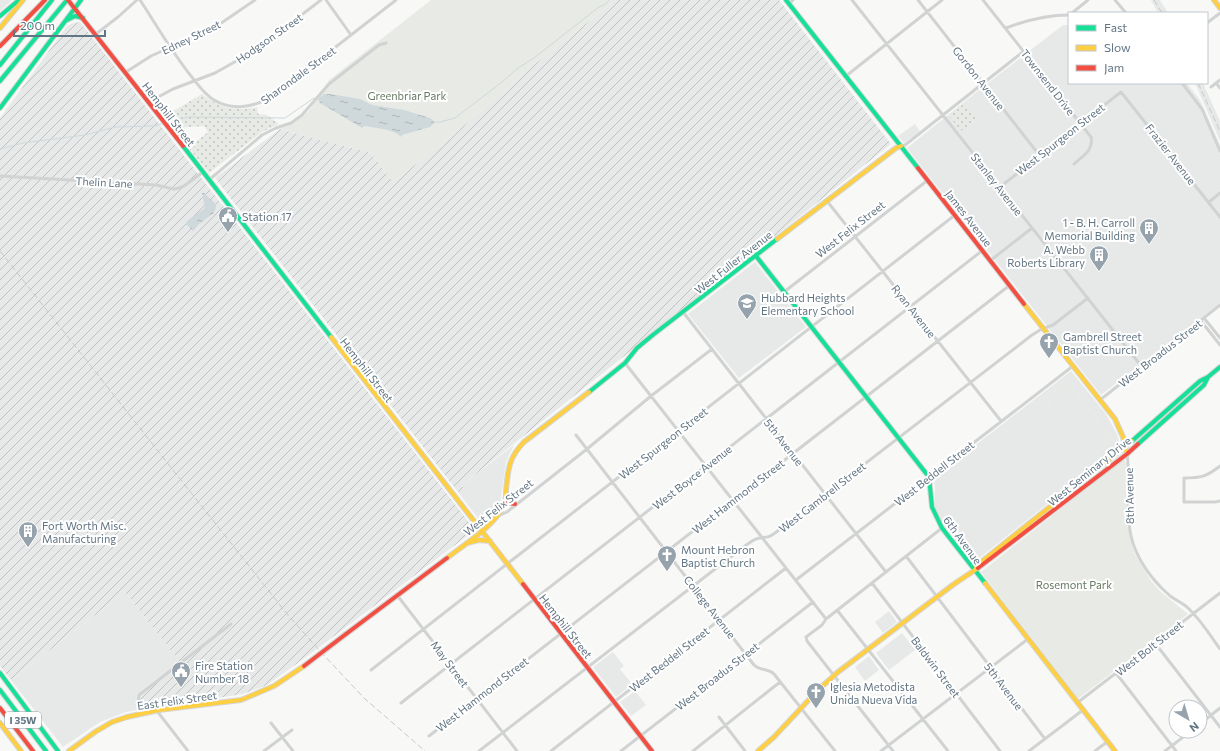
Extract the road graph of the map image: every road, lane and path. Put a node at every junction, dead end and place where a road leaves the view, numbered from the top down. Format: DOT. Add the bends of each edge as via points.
graph roads {
  1 [pos="19,0"];
  2 [pos="23,0"];
  3 [pos="45,0"];
  4 [pos="52,0"];
  5 [pos="81,0"];
  6 [pos="139,0"];
  7 [pos="255,0"];
  8 [pos="321,0"];
  9 [pos="326,0"];
  10 [pos="396,0"];
  11 [pos="794,0"];
  12 [pos="852,0"];
  13 [pos="918,0"];
  14 [pos="942,0"];
  15 [pos="983,0"];
  16 [pos="1088,0"];
  17 [pos="1115,0"];
  18 [pos="1214,0"];
  19 [pos="69,1"];
  20 [pos="787,2"];
  21 [pos="75,8"];
  22 [pos="1220,8"];
  23 [pos="927,12"];
  24 [pos="1073,12"];
  25 [pos="1125,12"];
  26 [pos="1220,13"];
  27 [pos="1068,15"];
  28 [pos="0,16"];
  29 [pos="84,19"];
  30 [pos="65,21"];
  31 [pos="1208,22"];
  32 [pos="0,28"];
  33 [pos="1006,28"];
  34 [pos="96,34"];
  35 [pos="351,35"];
  36 [pos="386,43"];
  37 [pos="886,43"];
  38 [pos="0,46"];
  39 [pos="171,47"];
  40 [pos="1024,51"];
  41 [pos="0,65"];
  42 [pos="126,72"];
  43 [pos="846,76"];
  44 [pos="194,80"];
  45 [pos="1220,80"];
  46 [pos="0,81"];
  47 [pos="983,83"];
  48 [pos="1216,83"];
  49 [pos="1183,84"];
  50 [pos="1211,87"];
  51 [pos="1220,88"];
  52 [pos="1121,92"];
  53 [pos="150,104"];
  54 [pos="0,108"];
  55 [pos="943,115"];
  56 [pos="1080,123"];
  57 [pos="901,146"];
  58 [pos="1220,151"];
  59 [pos="1040,156"];
  60 [pos="1074,164"];
  61 [pos="203,172"];
  62 [pos="0,176"];
  63 [pos="209,180"];
  64 [pos="928,180"];
  65 [pos="1000,187"];
  66 [pos="1220,193"];
  67 [pos="827,201"];
  68 [pos="1209,202"];
  69 [pos="955,215"];
  70 [pos="1220,217"];
  71 [pos="1032,228"];
  72 [pos="855,236"];
  73 [pos="983,250"];
  74 [pos="756,256"];
  75 [pos="991,260"];
  76 [pos="883,272"];
  77 [pos="1010,285"];
  78 [pos="784,292"];
  79 [pos="1088,298"];
  80 [pos="1220,306"];
  81 [pos="911,307"];
  82 [pos="683,312"];
  83 [pos="1202,319"];
  84 [pos="812,327"];
  85 [pos="1044,328"];
  86 [pos="1220,338"];
  87 [pos="938,341"];
  88 [pos="1220,346"];
  89 [pos="712,349"];
  90 [pos="839,362"];
  91 [pos="625,363"];
  92 [pos="1073,366"];
  93 [pos="1142,367"];
  94 [pos="1220,367"];
  95 [pos="1208,377"];
  96 [pos="970,382"];
  97 [pos="739,384"];
  98 [pos="651,396"];
  99 [pos="866,397"];
  100 [pos="1100,400"];
  101 [pos="766,419"];
  102 [pos="1001,421"];
  103 [pos="678,431"];
  104 [pos="576,435"];
  105 [pos="898,438"];
  106 [pos="1125,447"];
  107 [pos="587,449"];
  108 [pos="793,453"];
  109 [pos="1126,454"];
  110 [pos="706,466"];
  111 [pos="1220,466"];
  112 [pos="929,477"];
  113 [pos="1085,479"];
  114 [pos="613,483"];
  115 [pos="1088,484"];
  116 [pos="825,494"];
  117 [pos="733,500"];
  118 [pos="1220,501"];
  119 [pos="505,502"];
  120 [pos="515,504"];
  121 [pos="496,517"];
  122 [pos="640,517"];
  123 [pos="1028,524"];
  124 [pos="942,528"];
  125 [pos="1032,528"];
  126 [pos="482,531"];
  127 [pos="856,533"];
  128 [pos="763,538"];
  129 [pos="490,541"];
  130 [pos="464,544"];
  131 [pos="666,552"];
  132 [pos="906,556"];
  133 [pos="508,564"];
  134 [pos="786,568"];
  135 [pos="974,570"];
  136 [pos="886,572"];
  137 [pos="796,580"];
  138 [pos="872,583"];
  139 [pos="693,586"];
  140 [pos="1220,593"];
  141 [pos="397,595"];
  142 [pos="938,597"];
  143 [pos="534,599"];
  144 [pos="813,602"];
  145 [pos="838,610"];
  146 [pos="1193,614"];
  147 [pos="826,618"];
  148 [pos="719,620"];
  149 [pos="231,624"];
  150 [pos="903,624"];
  151 [pos="424,629"];
  152 [pos="561,633"];
  153 [pos="1028,639"];
  154 [pos="1155,643"];
  155 [pos="1220,649"];
  156 [pos="868,650"];
  157 [pos="746,654"];
  158 [pos="450,664"];
  159 [pos="587,667"];
  160 [pos="990,667"];
  161 [pos="371,670"];
  162 [pos="0,673"];
  163 [pos="1116,673"];
  164 [pos="292,675"];
  165 [pos="834,677"];
  166 [pos="780,682"];
  167 [pos="0,690"];
  168 [pos="956,694"];
  169 [pos="477,699"];
  170 [pos="614,702"];
  171 [pos="400,703"];
  172 [pos="1077,703"];
  173 [pos="0,708"];
  174 [pos="801,708"];
  175 [pos="1220,708"];
  176 [pos="1083,710"];
  177 [pos="157,711"];
  178 [pos="143,713"];
  179 [pos="1211,716"];
  180 [pos="719,717"];
  181 [pos="1208,718"];
  182 [pos="923,719"];
  183 [pos="0,723"];
  184 [pos="271,723"];
  185 [pos="725,726"];
  186 [pos="1220,727"];
  187 [pos="292,730"];
  188 [pos="503,732"];
  189 [pos="429,736"];
  190 [pos="640,736"];
  191 [pos="282,737"];
  192 [pos="1045,739"];
  193 [pos="1181,739"];
  194 [pos="1107,742"];
  195 [pos="888,746"];
  196 [pos="1172,746"];
  197 [pos="1034,748"];
  198 [pos="21,751"];
  199 [pos="33,751"];
  200 [pos="46,751"];
  201 [pos="58,751"];
  202 [pos="69,751"];
  203 [pos="188,751"];
  204 [pos="264,751"];
  205 [pos="293,751"];
  206 [pos="479,751"];
  207 [pos="517,751"];
  208 [pos="551,751"];
  209 [pos="621,751"];
  210 [pos="652,751"];
  211 [pos="692,751"];
  212 [pos="745,751"];
  213 [pos="758,751"];
  214 [pos="834,751"];
  215 [pos="881,751"];
  216 [pos="893,751"];
  217 [pos="948,751"];
  218 [pos="1000,751"];
  219 [pos="1029,751"];
  220 [pos="1036,751"];
  221 [pos="1095,751"];
  222 [pos="1115,751"];
  223 [pos="1165,751"];
  224 [pos="1176,751"];
  1 -- 28 [label="main road"];
  2 -- 32 [label="main road"];
  3 -- 38 [label="main road"];
  4 -- 41 [label="main road"];
  5 -- 21 [label="main road"];
  6 -- 34 [label="street"];
  6 -- 39 [label="street, Sharondale Street"];
  7 -- 39 [label="street, Edney Street" via="214,28"];
  8 -- 44 [label="street, Hodgson Street" via="247,55"];
  9 -- 35 [label="street"];
  10 -- 35 [label="street, Sharondale Street"];
  11 -- 20 [label="street"];
  12 -- 37 [label="street, Stanley Avenue"];
  13 -- 23 [label="street, Gordon Avenue"];
  14 -- 23 [label="street"];
  15 -- 33 [label="street, Townsend Drive"];
  16 -- 24 [label="street"];
  17 -- 25 [label="street"];
  18 -- 22 [label="main road"];
  19 -- 21 [label="main road, Hemphill Street"];
  19 -- 46 [label="main road"];
  20 -- 43 [label="main road, James Avenue"];
  21 -- 29 [label="main road, Hemphill Street"];
  21 -- 30 [label="main road"];
  23 -- 37 [label="street"];
  23 -- 47 [label="street, Gordon Avenue"];
  26 -- 31 [label="street"];
  27 -- 33 [label="street" via="1030,20"];
  29 -- 30 [label="main road" via="74,16"];
  29 -- 34 [label="main road, Hemphill Street"];
  30 -- 54 [label="main road"];
  33 -- 40 [label="street, Townsend Drive"];
  34 -- 42 [label="main road, Hemphill Street"];
  35 -- 44 [label="street, Sharondale Street" via="270,98 255,105 234,106 218,102 206,94"];
  36 -- 63 [label="street" via="379,45 329,84 302,115 291,123 262,135"];
  37 -- 43 [label="street"];
  37 -- 55 [label="street, Stanley Avenue"];
  39 -- 42 [label="street, Edney Street"];
  39 -- 44 [label="street, Sharondale Street"];
  40 -- 47 [label="street, West Fuller Avenue"];
  40 -- 56 [label="street, Townsend Drive"];
  42 -- 53 [label="main road, Hemphill Street"];
  43 -- 57 [label="main road, James Avenue"];
  44 -- 53 [label="street, Hodgson Street" via="166,92"];
  45 -- 48 [label="street"];
  47 -- 55 [label="street, West Fuller Avenue"];
  47 -- 59 [label="street, Gordon Avenue"];
  48 -- 50 [label="street"];
  48 -- 51 [label="street"];
  49 -- 58 [label="street" via="1202,109"];
  52 -- 56 [label="street, West Spurgeon Street"];
  52 -- 68 [label="street, Frazier Avenue"];
  53 -- 61 [label="main road, Hemphill Street"];
  55 -- 57 [label="street, West Fuller Avenue"];
  55 -- 65 [label="street, Stanley Avenue"];
  56 -- 59 [label="street, West Spurgeon Street"];
  56 -- 60 [label="street, Townsend Drive" via="1091,137 1092,146"];
  57 -- 64 [label="main road, James Avenue"];
  57 -- 67 [label="main road, West Fuller Avenue"];
  59 -- 65 [label="street, West Spurgeon Street"];
  61 -- 62 [label="street, Thelin Lane" via="184,186 174,189 156,185"];
  61 -- 63 [label="main road, Hemphill Street"];
  63 -- 126 [label="main road, Hemphill Street"];
  64 -- 69 [label="main road, James Avenue"];
  64 -- 72 [label="street, West Felix Street"];
  65 -- 71 [label="street, Stanley Avenue"];
  66 -- 68 [label="street"];
  67 -- 72 [label="street, Ryan Avenue"];
  67 -- 74 [label="main road, West Fuller Avenue"];
  68 -- 70 [label="street, Frazier Avenue"];
  69 -- 73 [label="main road, James Avenue"];
  69 -- 76 [label="street, West Spurgeon Street"];
  71 -- 75 [label="street"];
  71 -- 79 [label="street, Stanley Avenue"];
  72 -- 76 [label="street, Ryan Avenue"];
  72 -- 78 [label="street, West Felix Street"];
  73 -- 75 [label="main road, James Avenue"];
  73 -- 81 [label="street, West Boyce Avenue"];
  74 -- 78 [label="main road"];
  74 -- 82 [label="main road, West Fuller Avenue"];
  75 -- 77 [label="main road, James Avenue"];
  76 -- 81 [label="street, Ryan Avenue"];
  76 -- 84 [label="street, West Spurgeon Street"];
  77 -- 85 [label="main road, James Avenue"];
  77 -- 87 [label="street, West Hammond Street"];
  78 -- 84 [label="main road"];
  79 -- 85 [label="street, West Gambrell Street" via="1053,325"];
  79 -- 93 [label="street, Stanley Avenue"];
  80 -- 83 [label="street, West Broadus Street"];
  81 -- 87 [label="street, Ryan Avenue"];
  81 -- 90 [label="street, West Boyce Avenue"];
  82 -- 89 [label="street, 5th Avenue"];
  82 -- 91 [label="main road, West Fuller Avenue" via="643,343"];
  83 -- 86 [label="street"];
  83 -- 88 [label="street"];
  83 -- 93 [label="street, West Broadus Street"];
  84 -- 90 [label="main road"];
  84 -- 97 [label="street, West Spurgeon Street"];
  85 -- 92 [label="main road, James Avenue"];
  85 -- 96 [label="street, West Gambrell Street"];
  87 -- 96 [label="street, Ryan Avenue"];
  87 -- 99 [label="street, West Hammond Street"];
  89 -- 97 [label="street, 5th Avenue"];
  89 -- 98 [label="street, West Felix Street"];
  90 -- 99 [label="main road"];
  90 -- 101 [label="street, West Boyce Avenue"];
  91 -- 98 [label="street"];
  91 -- 119 [label="main road, West Fuller Avenue" via="516,450 507,472"];
  92 -- 100 [label="main road, James Avenue"];
  92 -- 102 [label="street, West Beddell Street"];
  93 -- 100 [label="street, West Broadus Street"];
  94 -- 95 [label="main road, West Seminary Drive"];
  95 -- 106 [label="main road, West Seminary Drive" via="1200,381"];
  95 -- 109 [label="main road, West Seminary Drive" via="1204,385"];
  96 -- 102 [label="street, Ryan Avenue"];
  96 -- 105 [label="street, West Gambrell Street"];
  97 -- 101 [label="street, 5th Avenue"];
  97 -- 103 [label="street, West Spurgeon Street"];
  98 -- 103 [label="street"];
  98 -- 107 [label="street, West Felix Street"];
  99 -- 105 [label="main road"];
  99 -- 108 [label="street, West Hammond Street"];
  100 -- 106 [label="main road, James Avenue" via="1120,428"];
  101 -- 108 [label="street, 5th Avenue"];
  101 -- 110 [label="street, West Boyce Avenue"];
  102 -- 112 [label="street, West Beddell Street"];
  103 -- 110 [label="street"];
  103 -- 114 [label="street, West Spurgeon Street"];
  104 -- 107 [label="street, College Avenue"];
  105 -- 112 [label="main road"];
  105 -- 116 [label="street, West Gambrell Street"];
  106 -- 109 [label="main road, James Avenue"];
  106 -- 113 [label="main road, West Seminary Drive"];
  107 -- 114 [label="street, College Avenue"];
  107 -- 120 [label="street, West Felix Street"];
  108 -- 116 [label="street, 5th Avenue"];
  108 -- 117 [label="street, West Hammond Street"];
  109 -- 115 [label="main road, West Seminary Drive"];
  109 -- 146 [label="street, 8th Avenue" via="1129,471 1129,521 1134,548 1153,580"];
  110 -- 117 [label="street"];
  110 -- 122 [label="street, West Boyce Avenue"];
  111 -- 118 [label="street" via="1206,476 1184,478 1184,502"];
  112 -- 124 [label="main road, 6th Avenue" via="932,506"];
  112 -- 127 [label="street, West Beddell Street"];
  113 -- 115 [label="main road"];
  113 -- 123 [label="main road, West Seminary Drive"];
  114 -- 122 [label="street, College Avenue"];
  114 -- 133 [label="street, West Spurgeon Street"];
  115 -- 125 [label="main road, West Seminary Drive"];
  116 -- 127 [label="street, 5th Avenue"];
  116 -- 128 [label="street, West Gambrell Street" via="775,534"];
  117 -- 128 [label="street"];
  117 -- 131 [label="street, West Hammond Street"];
  119 -- 120 [label="main road"];
  119 -- 121 [label="main road, West Fuller Avenue"];
  120 -- 121 [label="street, West Felix Street" via="507,512"];
  121 -- 126 [label="main road, West Felix Street"];
  122 -- 131 [label="street, College Avenue"];
  122 -- 143 [label="street, West Boyce Avenue"];
  123 -- 125 [label="main road"];
  123 -- 135 [label="main road, West Seminary Drive"];
  124 -- 132 [label="street"];
  124 -- 135 [label="main road, 6th Avenue"];
  125 -- 135 [label="main road, West Seminary Drive"];
  126 -- 129 [label="main road, Hemphill Street"];
  126 -- 130 [label="main road, West Felix Street"];
  127 -- 136 [label="street, 5th Avenue"];
  127 -- 137 [label="street, West Beddell Street"];
  128 -- 134 [label="street"];
  128 -- 139 [label="street, West Gambrell Street" via="753,540"];
  129 -- 130 [label="main road" via="479,540"];
  129 -- 133 [label="main road, Hemphill Street"];
  130 -- 141 [label="main road, West Felix Street"];
  131 -- 139 [label="street, College Avenue"];
  131 -- 152 [label="street, West Hammond Street"];
  132 -- 136 [label="street"];
  132 -- 142 [label="street, 5th Avenue"];
  133 -- 143 [label="main road, Hemphill Street"];
  133 -- 151 [label="street, West Spurgeon Street"];
  134 -- 137 [label="street"];
  134 -- 148 [label="street, West Beddell Street"];
  135 -- 142 [label="main road, West Seminary Drive"];
  135 -- 153 [label="main road, 6th Avenue"];
  136 -- 138 [label="street"];
  137 -- 144 [label="street"];
  138 -- 145 [label="street"];
  138 -- 150 [label="street, Baldwin Street"];
  139 -- 148 [label="street, College Avenue"];
  139 -- 159 [label="street, West Gambrell Street"];
  140 -- 146 [label="street, West Bolt Street"];
  141 -- 151 [label="street, May Street"];
  141 -- 164 [label="main road, West Felix Street, bridge"];
  142 -- 150 [label="main road, West Seminary Drive"];
  142 -- 160 [label="street, 5th Avenue"];
  143 -- 152 [label="main road, Hemphill Street"];
  143 -- 158 [label="street, West Boyce Avenue"];
  144 -- 147 [label="street"];
  144 -- 157 [label="street, West Broadus Street"];
  145 -- 147 [label="street"];
  145 -- 156 [label="street"];
  146 -- 154 [label="street, West Bolt Street"];
  146 -- 155 [label="street, 8th Avenue"];
  147 -- 165 [label="street" via="822,625 806,637 806,641"];
  148 -- 157 [label="street, College Avenue"];
  148 -- 170 [label="street, West Beddell Street"];
  149 -- 178 [label="street" via="139,695 138,705"];
  150 -- 156 [label="main road, West Seminary Drive"];
  150 -- 168 [label="street, Baldwin Street"];
  151 -- 158 [label="street, May Street"];
  151 -- 161 [label="street, West Spurgeon Street"];
  152 -- 159 [label="main road, Hemphill Street"];
  152 -- 169 [label="street, West Hammond Street"];
  153 -- 160 [label="street"];
  153 -- 172 [label="main road, 6th Avenue"];
  154 -- 163 [label="street, West Bolt Street"];
  154 -- 179 [label="street"];
  156 -- 165 [label="main road, West Seminary Drive"];
  156 -- 182 [label="street"];
  157 -- 166 [label="street, College Avenue" via="758,669 771,671"];
  157 -- 190 [label="street, West Broadus Street"];
  158 -- 169 [label="street, May Street"];
  158 -- 171 [label="street, West Boyce Avenue"];
  159 -- 170 [label="main road, Hemphill Street"];
  159 -- 188 [label="street, West Gambrell Street"];
  160 -- 168 [label="street"];
  160 -- 192 [label="street, 5th Avenue"];
  162 -- 201 [label="main road"];
  163 -- 172 [label="street, West Bolt Street"];
  163 -- 196 [label="street"];
  164 -- 177 [label="main road, East Felix Street" via="272,688 241,700"];
  165 -- 174 [label="main road, West Seminary Drive"];
  165 -- 195 [label="street"];
  166 -- 174 [label="street, College Avenue"];
  166 -- 185 [label="street"];
  167 -- 200 [label="main road, I 35W"];
  168 -- 182 [label="street"];
  168 -- 218 [label="street, Baldwin Street"];
  169 -- 188 [label="street, May Street"];
  169 -- 189 [label="street, West Hammond Street"];
  170 -- 190 [label="main road, Hemphill Street"];
  170 -- 208 [label="street, West Beddell Street"];
  172 -- 176 [label="main road, 6th Avenue"];
  173 -- 199 [label="main road, I 35W"];
  174 -- 213 [label="main road, West Seminary Drive"];
  174 -- 214 [label="street, College Avenue"];
  175 -- 179 [label="street"];
  176 -- 192 [label="street"];
  176 -- 194 [label="main road, 6th Avenue"];
  177 -- 178 [label="main road, East Felix Street"];
  177 -- 203 [label="street"];
  178 -- 202 [label="main road, East Felix Street" via="110,723"];
  179 -- 181 [label="street"];
  179 -- 186 [label="street"];
  180 -- 185 [label="street"];
  182 -- 195 [label="street"];
  182 -- 217 [label="street"];
  183 -- 198 [label="main road"];
  184 -- 191 [label="street"];
  185 -- 211 [label="street"];
  185 -- 212 [label="street"];
  187 -- 191 [label="street"];
  188 -- 206 [label="street, West Gambrell Street"];
  188 -- 207 [label="street, May Street"];
  190 -- 209 [label="street, West Broadus Street"];
  190 -- 210 [label="main road, Hemphill Street"];
  191 -- 204 [label="street"];
  191 -- 205 [label="street"];
  192 -- 197 [label="street"];
  193 -- 196 [label="street"];
  194 -- 221 [label="street"];
  194 -- 222 [label="main road, 6th Avenue"];
  195 -- 215 [label="street"];
  195 -- 216 [label="street"];
  196 -- 223 [label="street"];
  196 -- 224 [label="street"];
  197 -- 219 [label="street"];
  197 -- 220 [label="street"];
}
